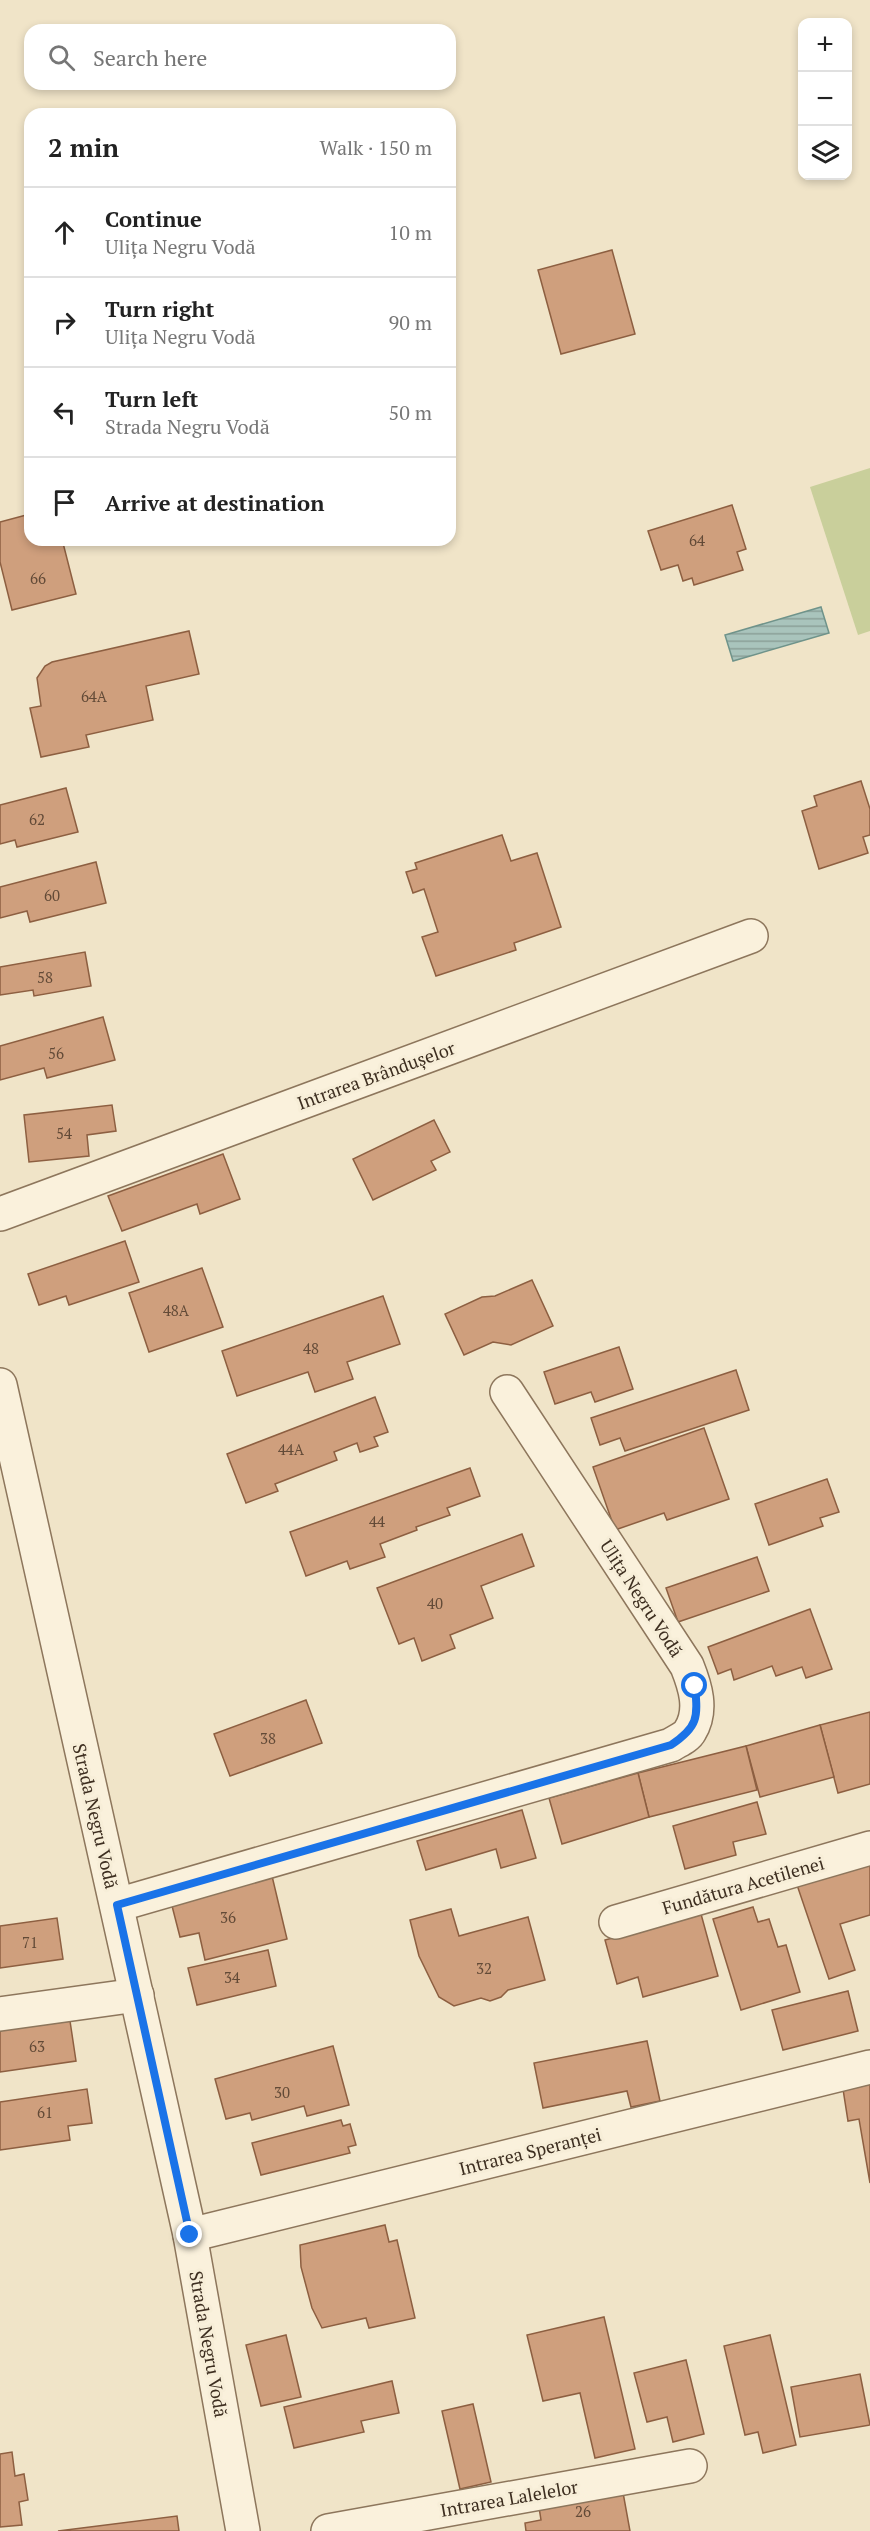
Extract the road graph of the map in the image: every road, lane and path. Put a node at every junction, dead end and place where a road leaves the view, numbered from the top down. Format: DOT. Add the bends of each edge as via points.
graph roads {
  1 [pos="751,936"];
  2 [pos="0,1214"];
  3 [pos="0,1385"];
  4 [pos="507,1392"];
  5 [pos="870,1848"];
  6 [pos="117,1905"];
  7 [pos="616,1922"];
  8 [pos="136,1995"];
  9 [pos="0,2014"];
  10 [pos="870,2067"];
  11 [pos="190,2235"];
  12 [pos="690,2466"];
  13 [pos="243,2531"];
  14 [pos="328,2531"];
  1 -- 2 [label="street, Intrarea Brândușelor"];
  3 -- 6 [label="street, Strada Negru Vodă"];
  4 -- 6 [label="street, Ulița Negru Vodă" via="687,1666 698,1709 690,1732 671,1745"];
  5 -- 7 [label="street, Fundătura Acetilenei"];
  6 -- 8 [label="street, Strada Negru Vodă"];
  8 -- 9 [label="street"];
  8 -- 11 [label="street, Strada Negru Vodă"];
  10 -- 11 [label="street, Intrarea Speranței"];
  11 -- 13 [label="street, Strada Negru Vodă"];
  12 -- 14 [label="street, Intrarea Lalelelor"];
}
